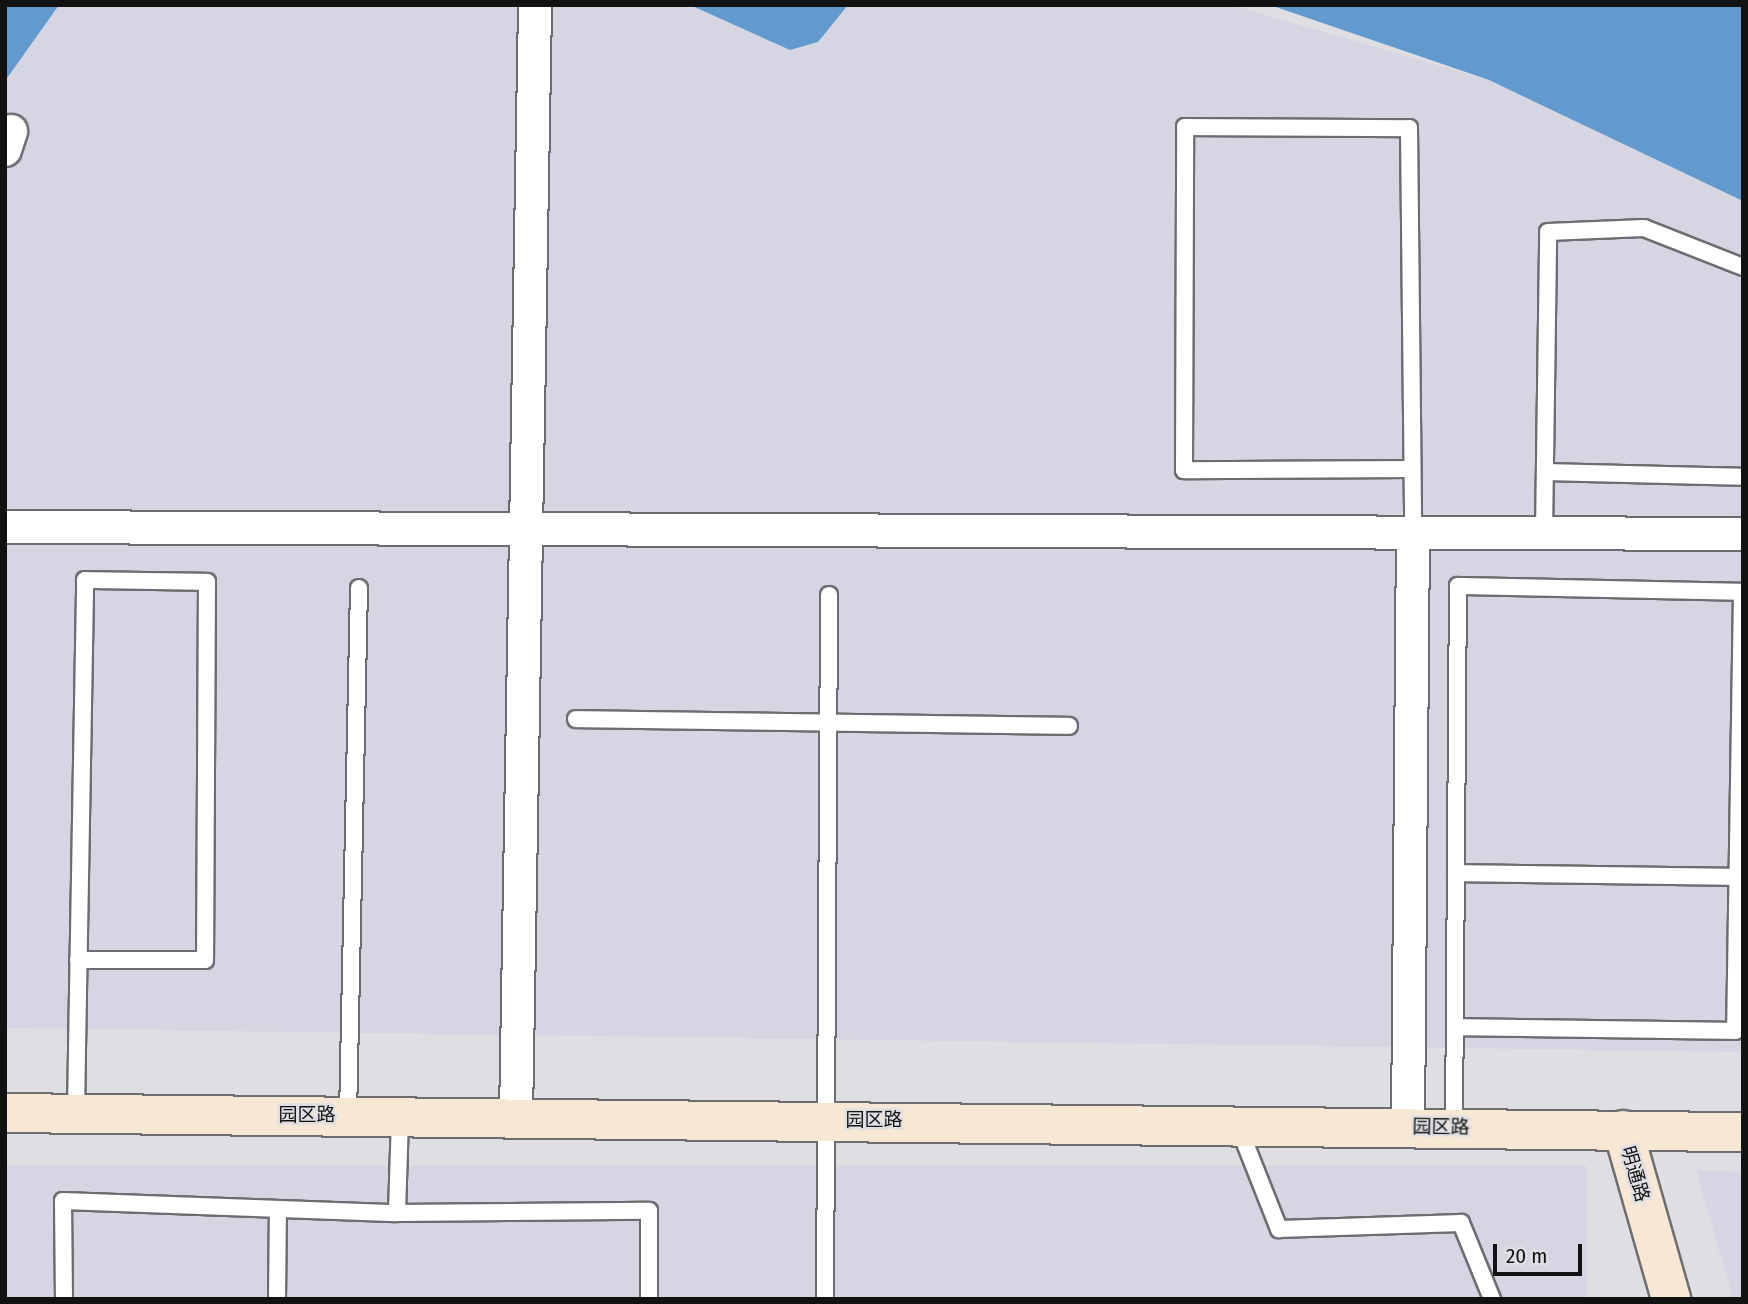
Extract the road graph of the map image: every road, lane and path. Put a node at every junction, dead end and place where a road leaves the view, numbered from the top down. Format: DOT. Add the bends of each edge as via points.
graph roads {
  1 [pos="536,5"];
  2 [pos="1743,267"];
  3 [pos="1412,469"];
  4 [pos="1545,472"];
  5 [pos="1743,477"];
  6 [pos="5,527"];
  7 [pos="526,529"];
  8 [pos="1413,533"];
  9 [pos="1544,533"];
  10 [pos="1743,534"];
  11 [pos="359,588"];
  12 [pos="829,595"];
  13 [pos="576,719"];
  14 [pos="829,723"];
  15 [pos="1069,726"];
  16 [pos="1456,873"];
  17 [pos="1738,877"];
  18 [pos="78,960"];
  19 [pos="1455,1027"];
  20 [pos="5,1113"];
  21 [pos="76,1114"];
  22 [pos="348,1116"];
  23 [pos="400,1116"];
  24 [pos="516,1117"];
  25 [pos="829,1120"];
  26 [pos="1238,1125"];
  27 [pos="1408,1127"];
  28 [pos="1454,1128"];
  29 [pos="1623,1130"];
  30 [pos="1743,1132"];
  31 [pos="278,1209"];
  32 [pos="397,1213"];
  33 [pos="64,1299"];
  34 [pos="277,1299"];
  35 [pos="649,1299"];
  36 [pos="825,1299"];
  37 [pos="1492,1299"];
  38 [pos="1671,1299"];
  1 -- 7 [label="street"];
  2 -- 4 [label="lane" via="1644,228 1548,232"];
  3 -- 3 [label="lane" via="1409,128 1185,128 1184,470"];
  3 -- 8 [label="lane"];
  4 -- 5 [label="lane"];
  4 -- 9 [label="lane"];
  6 -- 7 [label="street"];
  7 -- 8 [label="street"];
  7 -- 24 [label="street"];
  8 -- 9 [label="street"];
  8 -- 27 [label="street"];
  9 -- 10 [label="street"];
  11 -- 22 [label="lane"];
  12 -- 14 [label="lane"];
  13 -- 14 [label="lane"];
  14 -- 15 [label="lane"];
  14 -- 25 [label="lane"];
  16 -- 17 [label="lane"];
  16 -- 17 [label="lane" via="1458,586 1742,592"];
  16 -- 19 [label="lane"];
  17 -- 19 [label="lane" via="1735,1031"];
  18 -- 18 [label="lane" via="85,580 207,582 205,960"];
  18 -- 21 [label="lane"];
  19 -- 28 [label="lane"];
  20 -- 21 [label="street, 园区路"];
  21 -- 22 [label="street, 园区路"];
  22 -- 23 [label="street, 园区路"];
  23 -- 24 [label="street, 园区路"];
  23 -- 32 [label="lane"];
  24 -- 25 [label="street, 园区路"];
  25 -- 26 [label="street, 园区路"];
  25 -- 36 [label="lane"];
  26 -- 27 [label="street, 园区路"];
  26 -- 37 [label="lane" via="1279,1229 1461,1223"];
  27 -- 28 [label="street, 园区路"];
  28 -- 29 [label="street, 园区路"];
  29 -- 30 [label="street, 园区路"];
  29 -- 38 [label="street, 明通路"];
  31 -- 32 [label="lane"];
  31 -- 33 [label="lane" via="63,1201"];
  31 -- 34 [label="lane"];
  32 -- 35 [label="lane" via="649,1211"];
}
